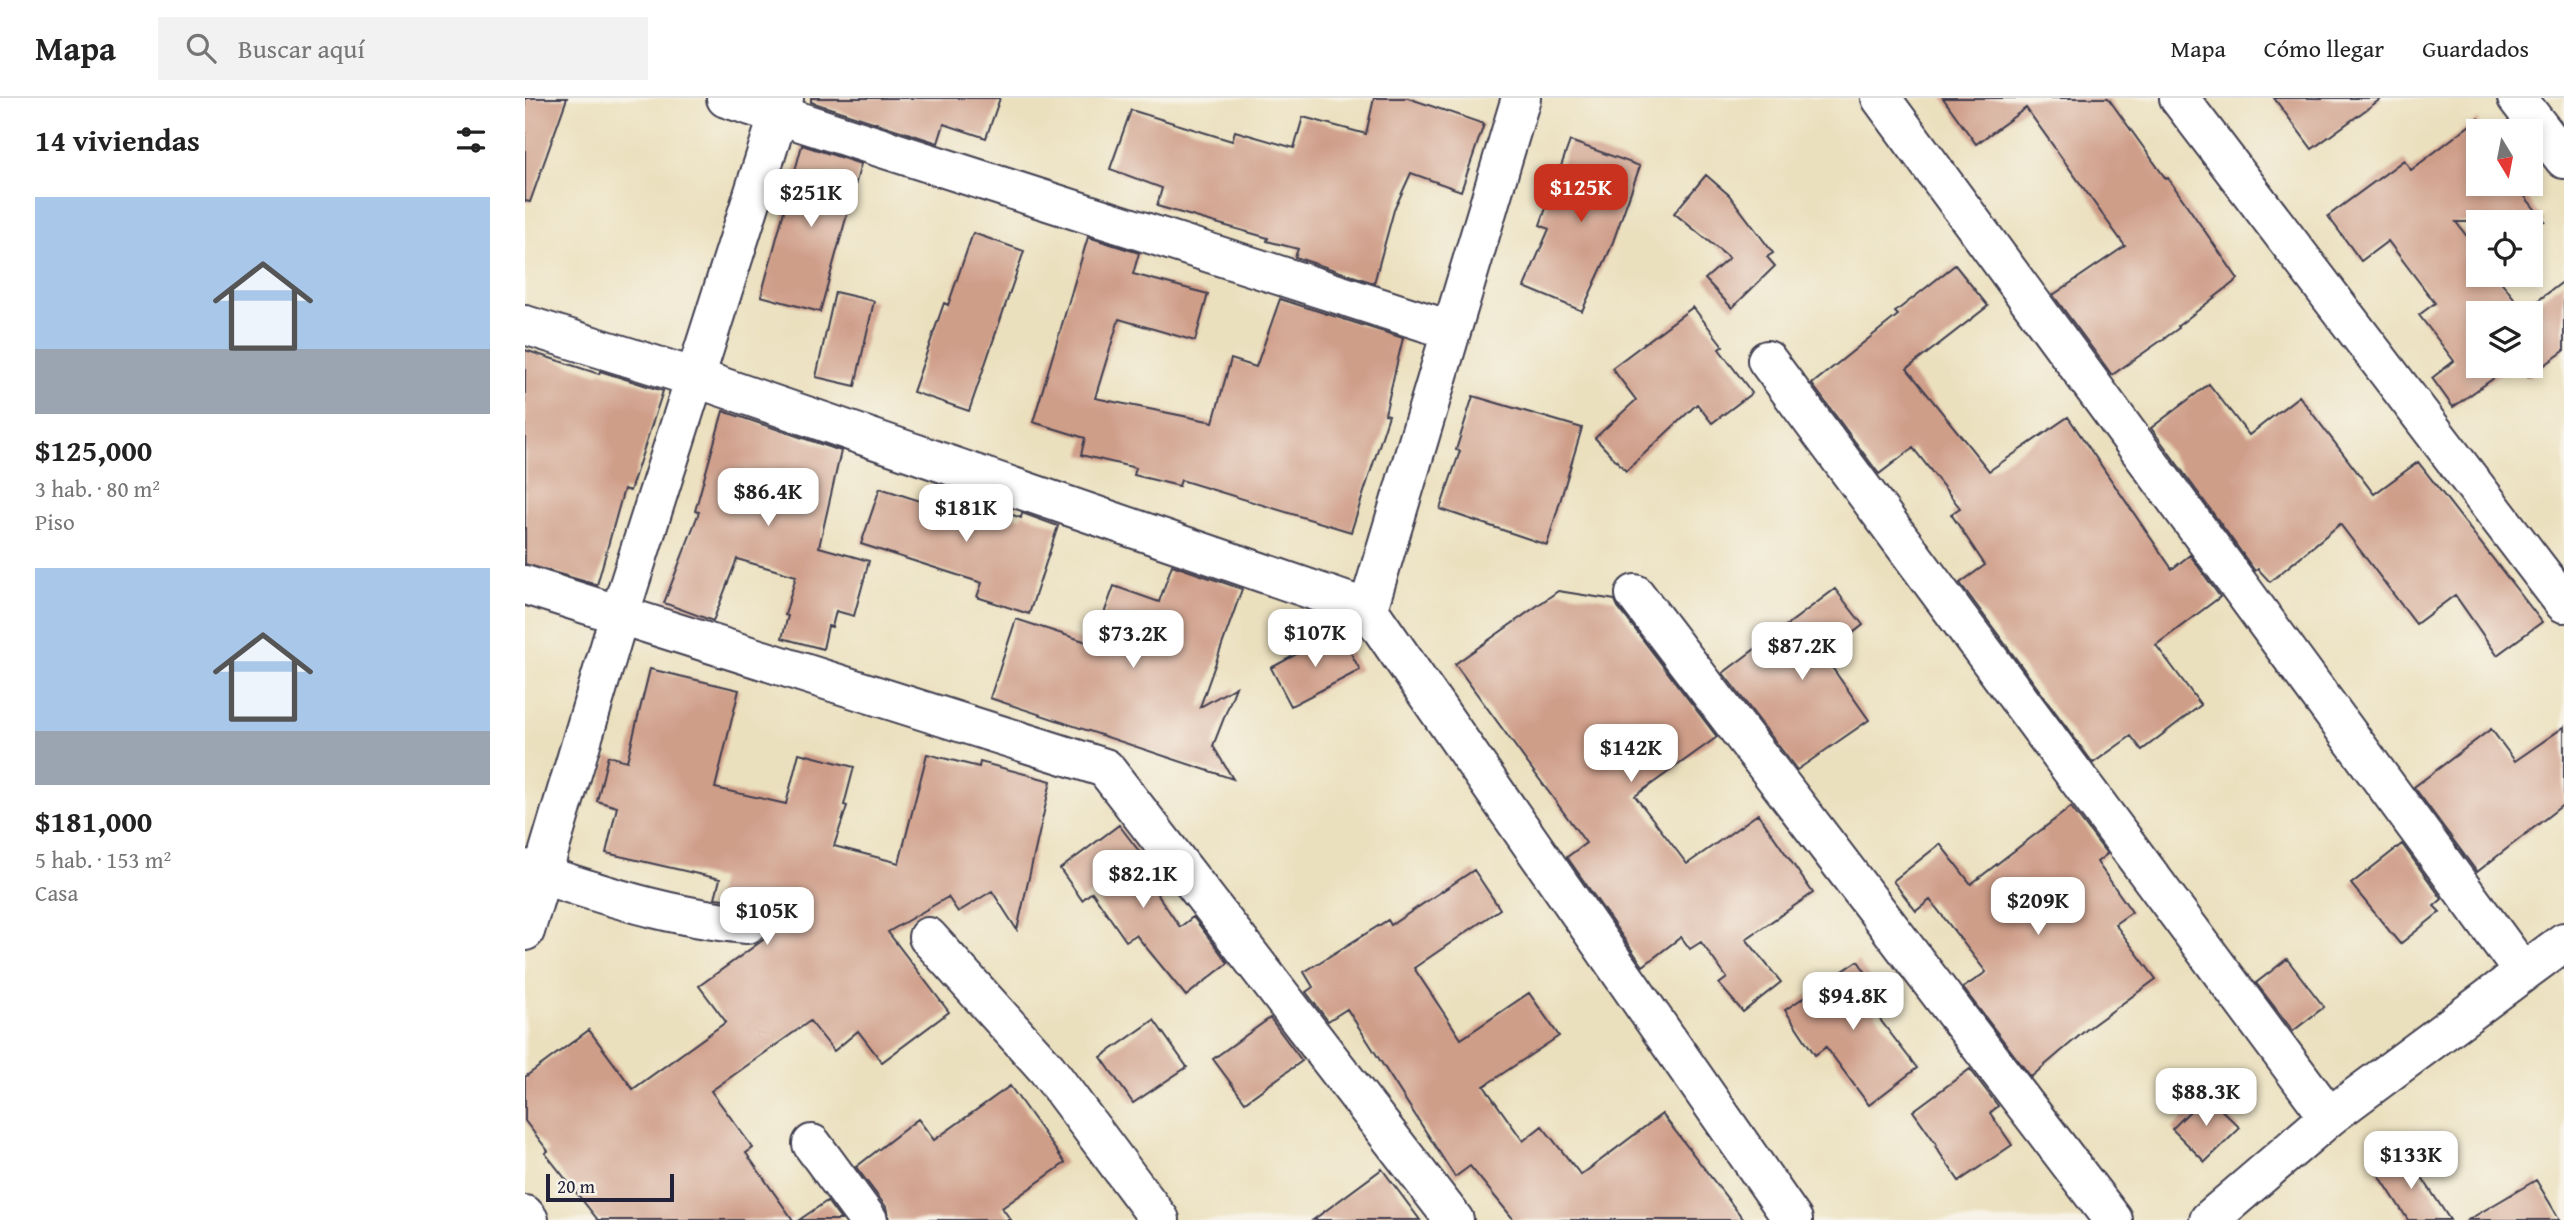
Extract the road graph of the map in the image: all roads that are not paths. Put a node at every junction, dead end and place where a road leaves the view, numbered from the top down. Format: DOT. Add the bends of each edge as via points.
graph roads {
  1 [pos="726,98"];
  2 [pos="1521,98"];
  3 [pos="1881,98"];
  4 [pos="2179,98"];
  5 [pos="2517,98"];
  6 [pos="781,106"];
  7 [pos="2564,159"];
  8 [pos="525,325"];
  9 [pos="1450,330"];
  10 [pos="1767,360"];
  11 [pos="696,378"];
  12 [pos="525,585"];
  13 [pos="1635,594"];
  14 [pos="2564,603"];
  15 [pos="1369,609"];
  16 [pos="620,613"];
  17 [pos="534,872"];
  18 [pos="747,924"];
  19 [pos="525,931"];
  20 [pos="927,937"];
  21 [pos="2564,942"];
  22 [pos="2523,972"];
  23 [pos="2329,1117"];
  24 [pos="812,1144"];
  25 [pos="525,1215"];
  26 [pos="529,1220"];
  27 [pos="868,1220"];
  28 [pos="1160,1220"];
  29 [pos="1454,1220"];
  30 [pos="1793,1220"];
  31 [pos="2113,1220"];
  32 [pos="2209,1220"];
  1 -- 6 [label="street"];
  2 -- 9 [label="street"];
  3 -- 22 [label="street"];
  4 -- 14 [label="street"];
  5 -- 7 [label="street"];
  6 -- 9 [label="street"];
  6 -- 11 [label="street"];
  8 -- 11 [label="street"];
  9 -- 15 [label="street"];
  10 -- 23 [label="street"];
  11 -- 15 [label="street"];
  11 -- 16 [label="street"];
  12 -- 16 [label="street"];
  13 -- 31 [label="street"];
  15 -- 30 [label="street"];
  16 -- 17 [label="street"];
  16 -- 29 [label="street" via="1105,768"];
  17 -- 18 [label="street" via="638,905"];
  17 -- 19 [label="street"];
  20 -- 28 [label="street" via="1047,1069"];
  21 -- 22 [label="street"];
  22 -- 23 [label="street"];
  23 -- 32 [label="street"];
  24 -- 27 [label="street"];
  25 -- 26 [label="street"];
}
